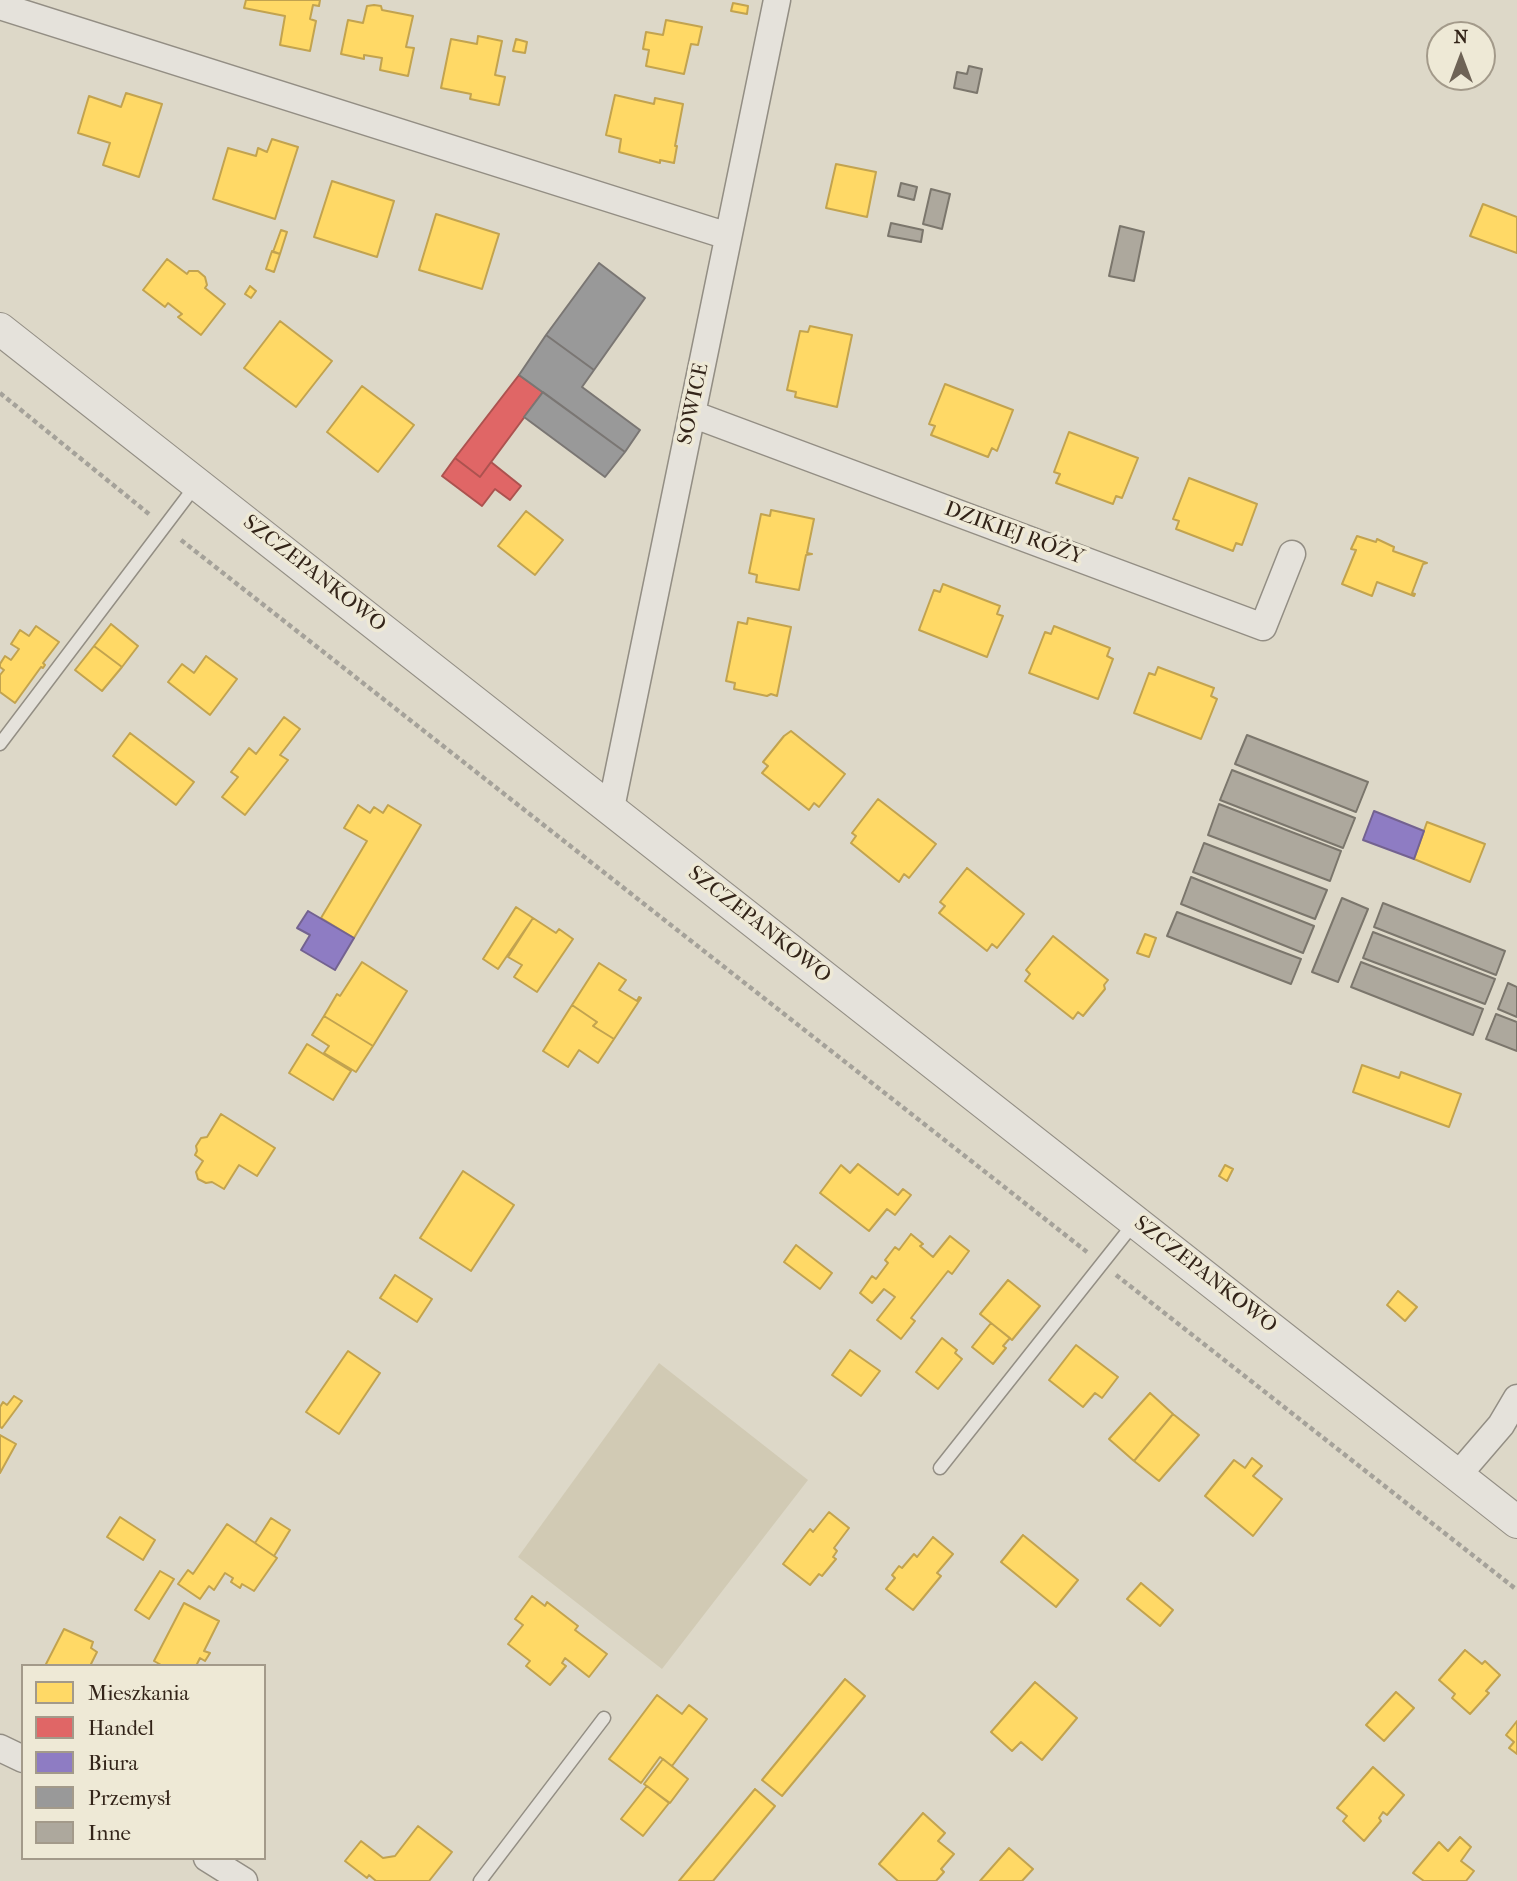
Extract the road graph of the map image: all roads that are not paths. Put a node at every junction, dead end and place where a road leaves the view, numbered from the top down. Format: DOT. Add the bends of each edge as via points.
graph roads {
  1 [pos="777,0"];
  2 [pos="0,6"];
  3 [pos="728,236"];
  4 [pos="0,329"];
  5 [pos="692,414"];
  6 [pos="198,483"];
  7 [pos="1292,554"];
  8 [pos="0,744"];
  9 [pos="611,808"];
  10 [pos="1135,1221"];
  11 [pos="1517,1398"];
  12 [pos="940,1468"];
  13 [pos="1458,1475"];
  14 [pos="1517,1522"];
  15 [pos="604,1718"];
  16 [pos="0,1748"];
  17 [pos="21,1758"];
  18 [pos="210,1860"];
  19 [pos="244,1881"];
  20 [pos="480,1881"];
  1 -- 3 [label="street, SOWICE"];
  2 -- 3 [label="street"];
  3 -- 5 [label="street, SOWICE"];
  4 -- 6 [label="street, SZCZEPANKOWO"];
  5 -- 7 [label="street, DZIKIEJ RÓŻY" via="1263,627"];
  5 -- 9 [label="street, SOWICE"];
  6 -- 8 [label="lane"];
  6 -- 9 [label="street, SZCZEPANKOWO"];
  9 -- 10 [label="street, SZCZEPANKOWO"];
  10 -- 12 [label="lane"];
  10 -- 13 [label="street, SZCZEPANKOWO"];
  11 -- 13 [label="street" via="1501,1425"];
  13 -- 14 [label="street, SZCZEPANKOWO"];
  15 -- 20 [label="lane"];
  16 -- 17 [label="street"];
  18 -- 19 [label="street"];
}
